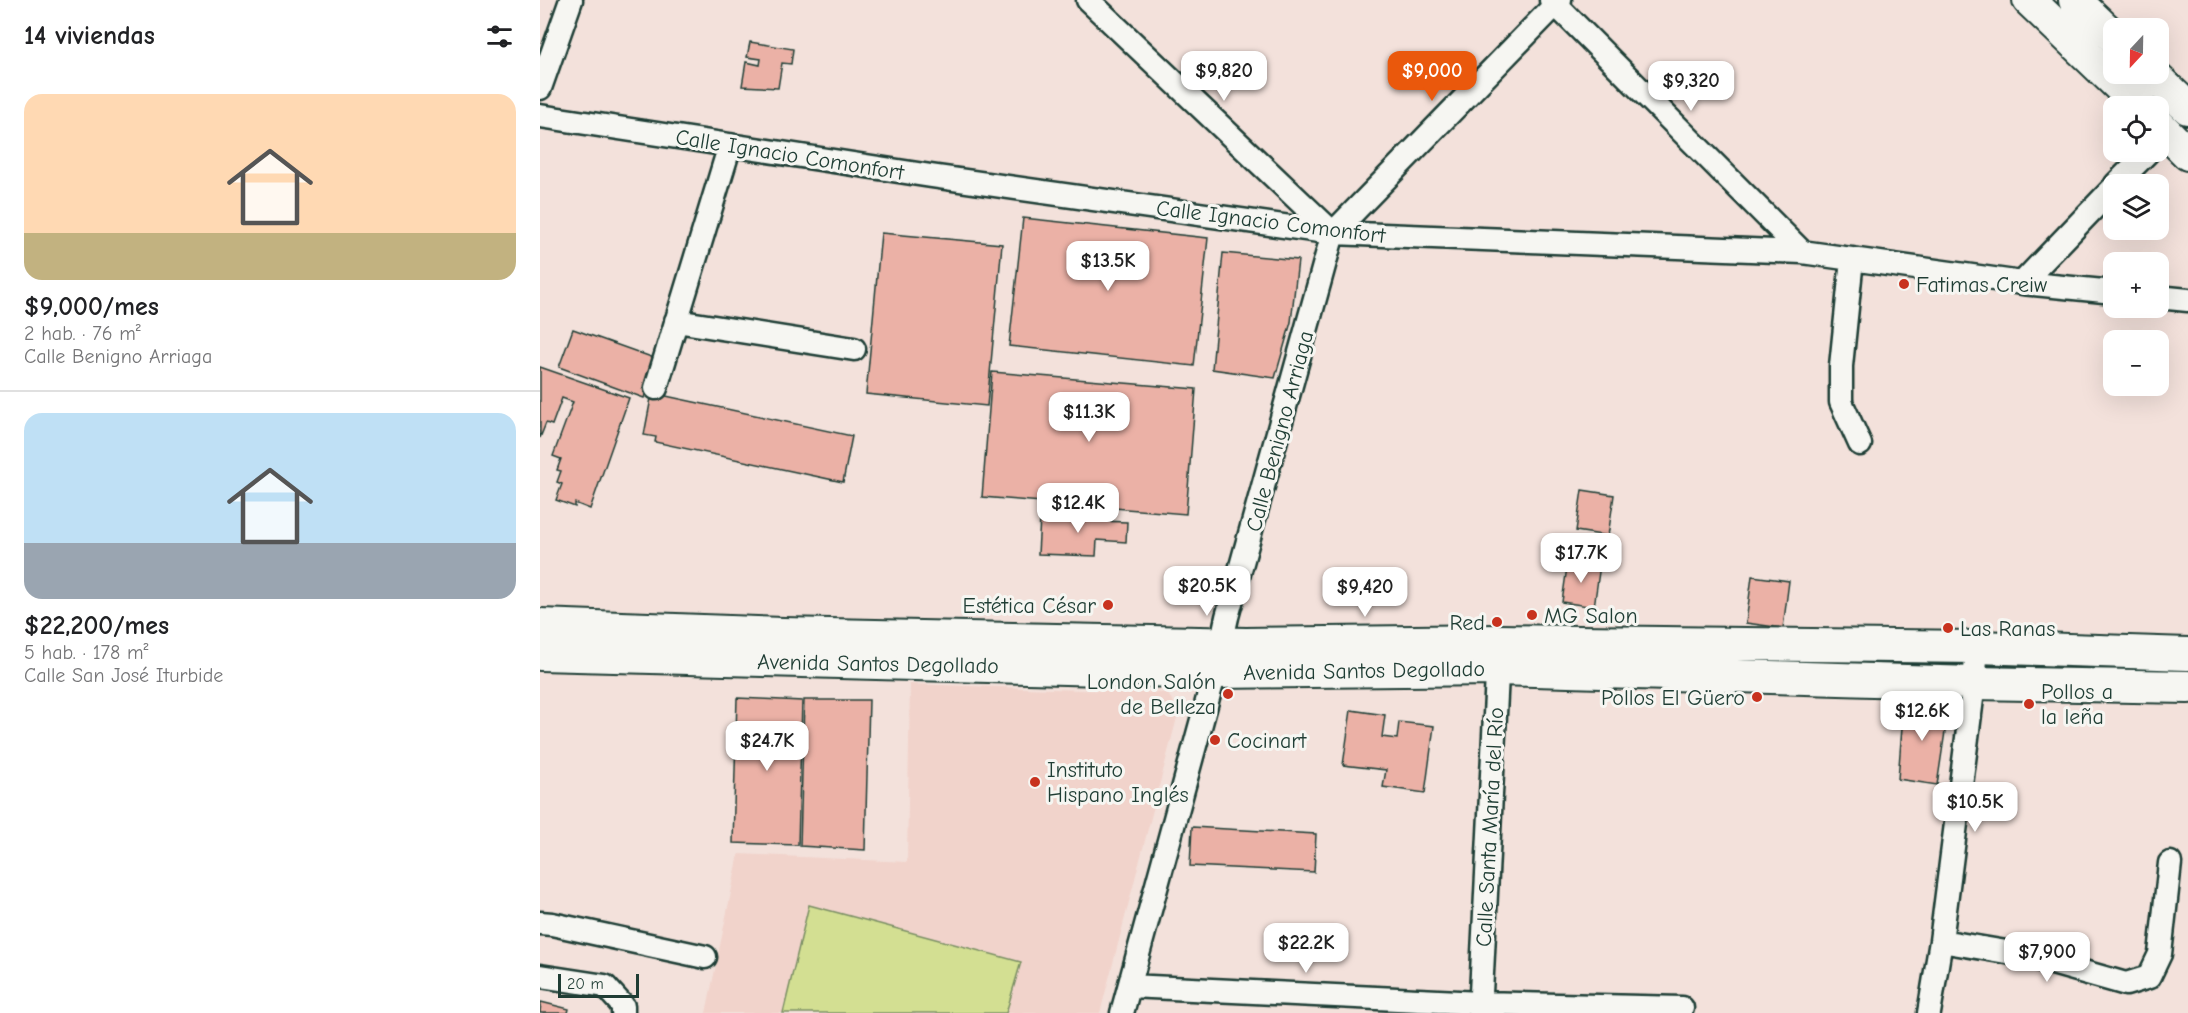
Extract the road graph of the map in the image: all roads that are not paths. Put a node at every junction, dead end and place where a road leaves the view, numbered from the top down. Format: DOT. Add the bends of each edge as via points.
graph roads {
  1 [pos="570,0"];
  2 [pos="1088,0"];
  3 [pos="2029,0"];
  4 [pos="2075,0"];
  5 [pos="1555,1"];
  6 [pos="2103,27"];
  7 [pos="540,88"];
  8 [pos="2130,96"];
  9 [pos="540,116"];
  10 [pos="2169,129"];
  11 [pos="730,145"];
  12 [pos="2188,154"];
  13 [pos="2137,162"];
  14 [pos="2126,174"];
  15 [pos="2103,199"];
  16 [pos="1333,233"];
  17 [pos="1802,252"];
  18 [pos="1852,259"];
  19 [pos="2022,283"];
  20 [pos="2103,291"];
  21 [pos="2169,298"];
  22 [pos="2188,300"];
  23 [pos="676,321"];
  24 [pos="854,349"];
  25 [pos="656,388"];
  26 [pos="1860,444"];
  27 [pos="540,626"];
  28 [pos="1977,647"];
  29 [pos="540,654"];
  30 [pos="2188,654"];
  31 [pos="1498,655"];
  32 [pos="1218,657"];
  33 [pos="1974,683"];
  34 [pos="2188,687"];
  35 [pos="2170,863"];
  36 [pos="540,923"];
  37 [pos="1941,941"];
  38 [pos="705,957"];
  39 [pos="540,976"];
  40 [pos="1130,986"];
  41 [pos="1480,1008"];
  42 [pos="1682,1008"];
  43 [pos="623,1013"];
  44 [pos="1122,1013"];
  45 [pos="1929,1013"];
  1 -- 7 [label="street"];
  2 -- 16 [label="street"];
  3 -- 8 [label="main road"];
  4 -- 6 [label="main road"];
  5 -- 16 [label="street, Calle Benigno Arriaga"];
  5 -- 17 [label="street"];
  9 -- 11 [label="street, Calle Ignacio Comonfort"];
  10 -- 12 [label="main road"];
  11 -- 16 [label="street, Calle Ignacio Comonfort"];
  11 -- 23 [label="street"];
  13 -- 14 [label="street"];
  15 -- 19 [label="street"];
  16 -- 17 [label="street, Calle Ignacio Comonfort"];
  16 -- 32 [label="street, Calle Benigno Arriaga"];
  17 -- 18 [label="street, Calle Ignacio Comonfort"];
  18 -- 19 [label="street, Calle Ignacio Comonfort"];
  18 -- 26 [label="street" via="1841,402"];
  19 -- 20 [label="street, Calle Ignacio Comonfort"];
  21 -- 22 [label="street"];
  23 -- 24 [label="street"];
  23 -- 25 [label="street"];
  27 -- 32 [label="main road, Avenida Santos Degollado" via="783,634"];
  28 -- 30 [label="main road, Avenida Santos Degollado"];
  28 -- 31 [label="main road, Avenida Santos Degollado"];
  28 -- 33 [label="street"];
  29 -- 32 [label="main road, Avenida Santos Degollado"];
  31 -- 32 [label="main road, Avenida Santos Degollado"];
  31 -- 33 [label="main road, Avenida Santos Degollado"];
  31 -- 41 [label="street, Calle Santa María del Río"];
  32 -- 40 [label="street, Calle Benigno Arriaga"];
  33 -- 34 [label="main road, Avenida Santos Degollado"];
  33 -- 37 [label="street"];
  35 -- 37 [label="street" via="2160,954 2149,978 2126,984 2024,955"];
  36 -- 38 [label="street"];
  37 -- 45 [label="street"];
  39 -- 43 [label="street" via="605,986 623,1006"];
  40 -- 41 [label="street"];
  40 -- 44 [label="street, Calle Benigno Arriaga"];
  41 -- 42 [label="street"];
}
